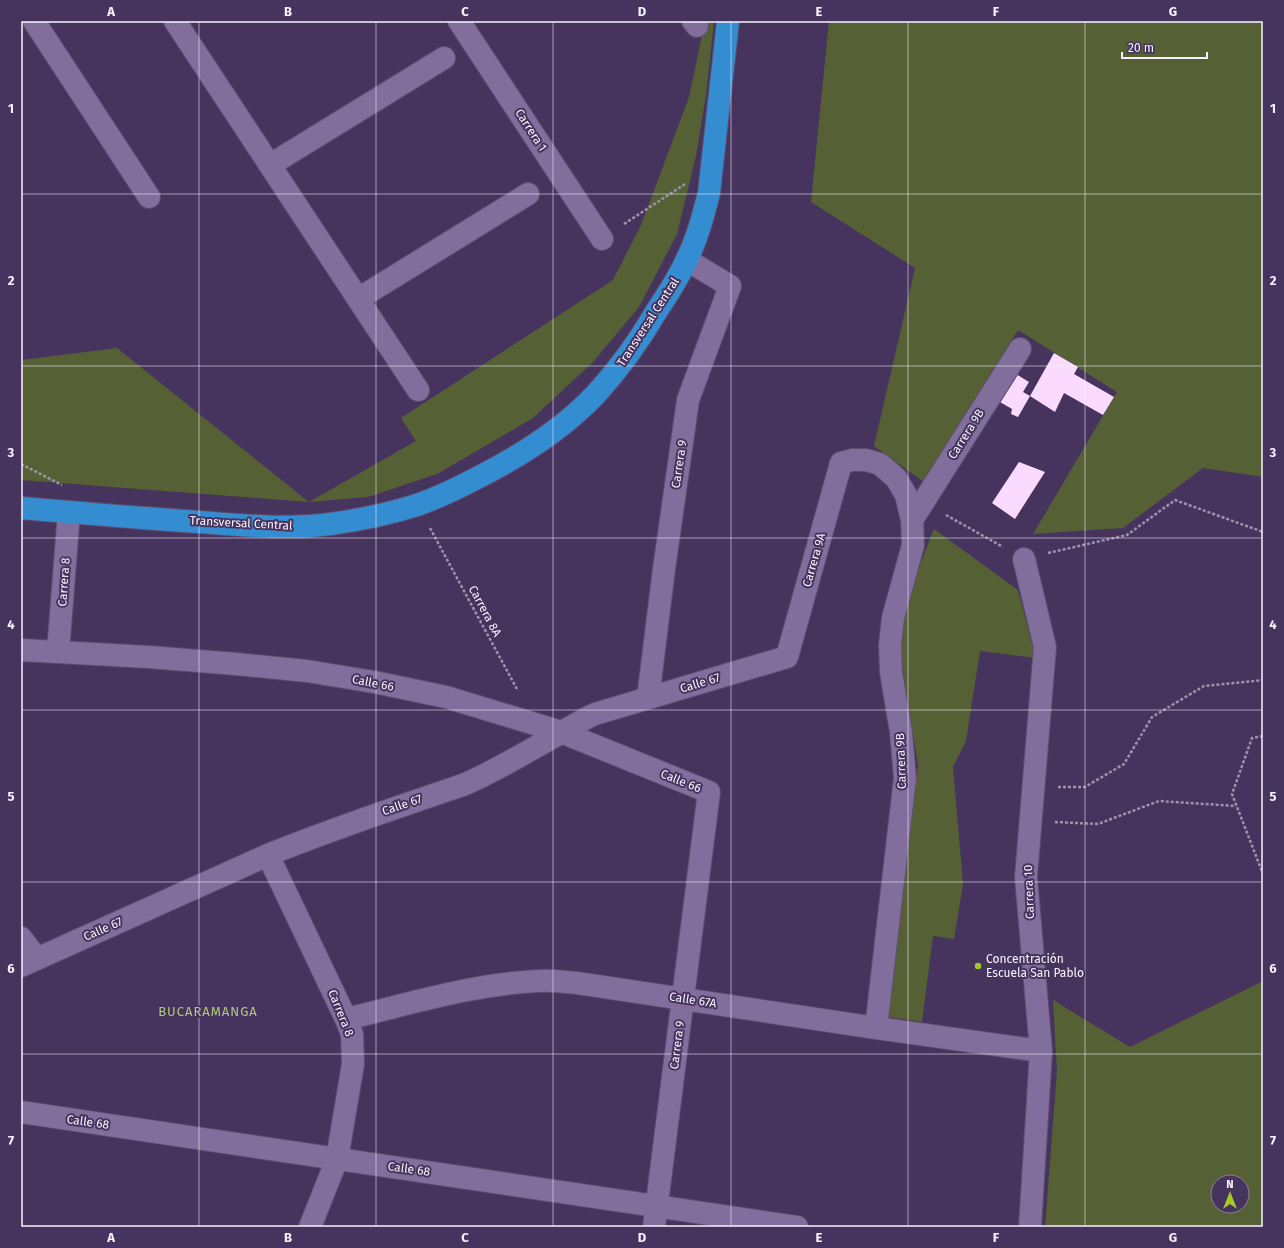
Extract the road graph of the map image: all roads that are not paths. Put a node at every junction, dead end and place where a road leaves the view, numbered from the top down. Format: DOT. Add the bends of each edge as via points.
graph roads {
  1 [pos="34,21"];
  2 [pos="175,21"];
  3 [pos="459,21"];
  4 [pos="728,21"];
  5 [pos="444,58"];
  6 [pos="270,165"];
  7 [pos="528,194"];
  8 [pos="149,197"];
  9 [pos="602,239"];
  10 [pos="687,260"];
  11 [pos="358,299"];
  12 [pos="1020,349"];
  13 [pos="418,390"];
  14 [pos="841,463"];
  15 [pos="21,508"];
  16 [pos="918,511"];
  17 [pos="69,512"];
  18 [pos="1024,559"];
  19 [pos="21,650"];
  20 [pos="58,652"];
  21 [pos="787,657"];
  22 [pos="648,698"];
  23 [pos="561,732"];
  24 [pos="709,792"];
  25 [pos="268,855"];
  26 [pos="21,938"];
  27 [pos="29,962"];
  28 [pos="683,998"];
  29 [pos="346,1019"];
  30 [pos="876,1028"];
  31 [pos="1041,1051"];
  32 [pos="21,1112"];
  33 [pos="337,1159"];
  34 [pos="655,1216"];
  35 [pos="310,1227"];
  36 [pos="797,1227"];
  37 [pos="1030,1227"];
  1 -- 8 [label="street"];
  2 -- 6 [label="street"];
  3 -- 9 [label="street, Carrera 1"];
  4 -- 10 [label="main road, Transversal Central" via="709,193"];
  5 -- 6 [label="street"];
  6 -- 11 [label="street"];
  7 -- 11 [label="street"];
  10 -- 17 [label="main road, Transversal Central" via="626,359 596,394 532,447 459,488 417,505 376,516 328,524 279,528"];
  10 -- 22 [label="street, Carrera 9" via="730,286 688,400"];
  11 -- 13 [label="street"];
  12 -- 16 [label="street, Carrera 9B"];
  14 -- 16 [label="street, Carrera 9B" via="866,460 880,464 896,478"];
  14 -- 21 [label="street, Carrera 9A"];
  15 -- 17 [label="main road, Transversal Central"];
  16 -- 30 [label="street, Carrera 9B" via="913,545 893,618 890,645 891,672 901,732 905,778"];
  17 -- 20 [label="street, Carrera 8"];
  18 -- 31 [label="street, Carrera 10" via="1045,647 1026,877"];
  19 -- 20 [label="street, Calle 66"];
  20 -- 23 [label="street, Calle 66" via="149,656 307,671 446,698"];
  21 -- 22 [label="street, Calle 67"];
  22 -- 23 [label="street, Calle 67" via="595,714"];
  23 -- 24 [label="street, Calle 66"];
  23 -- 25 [label="street, Calle 67" via="464,785 345,825"];
  24 -- 28 [label="street, Carrera 9"];
  25 -- 27 [label="street, Calle 67"];
  25 -- 29 [label="street, Carrera 8"];
  26 -- 27 [label="street"];
  28 -- 29 [label="street, Calle 67A" via="540,980 502,983 460,991"];
  28 -- 30 [label="street, Calle 67A"];
  28 -- 34 [label="street, Carrera 9"];
  29 -- 33 [label="street, Carrera 8" via="352,1034 353,1064"];
  30 -- 31 [label="street, Calle 67A"];
  31 -- 37 [label="street, Carrera 10"];
  32 -- 33 [label="street, Calle 68"];
  33 -- 34 [label="street, Calle 68"];
  33 -- 35 [label="street, Carrera 8"];
  34 -- 36 [label="street, Calle 68"];
}
